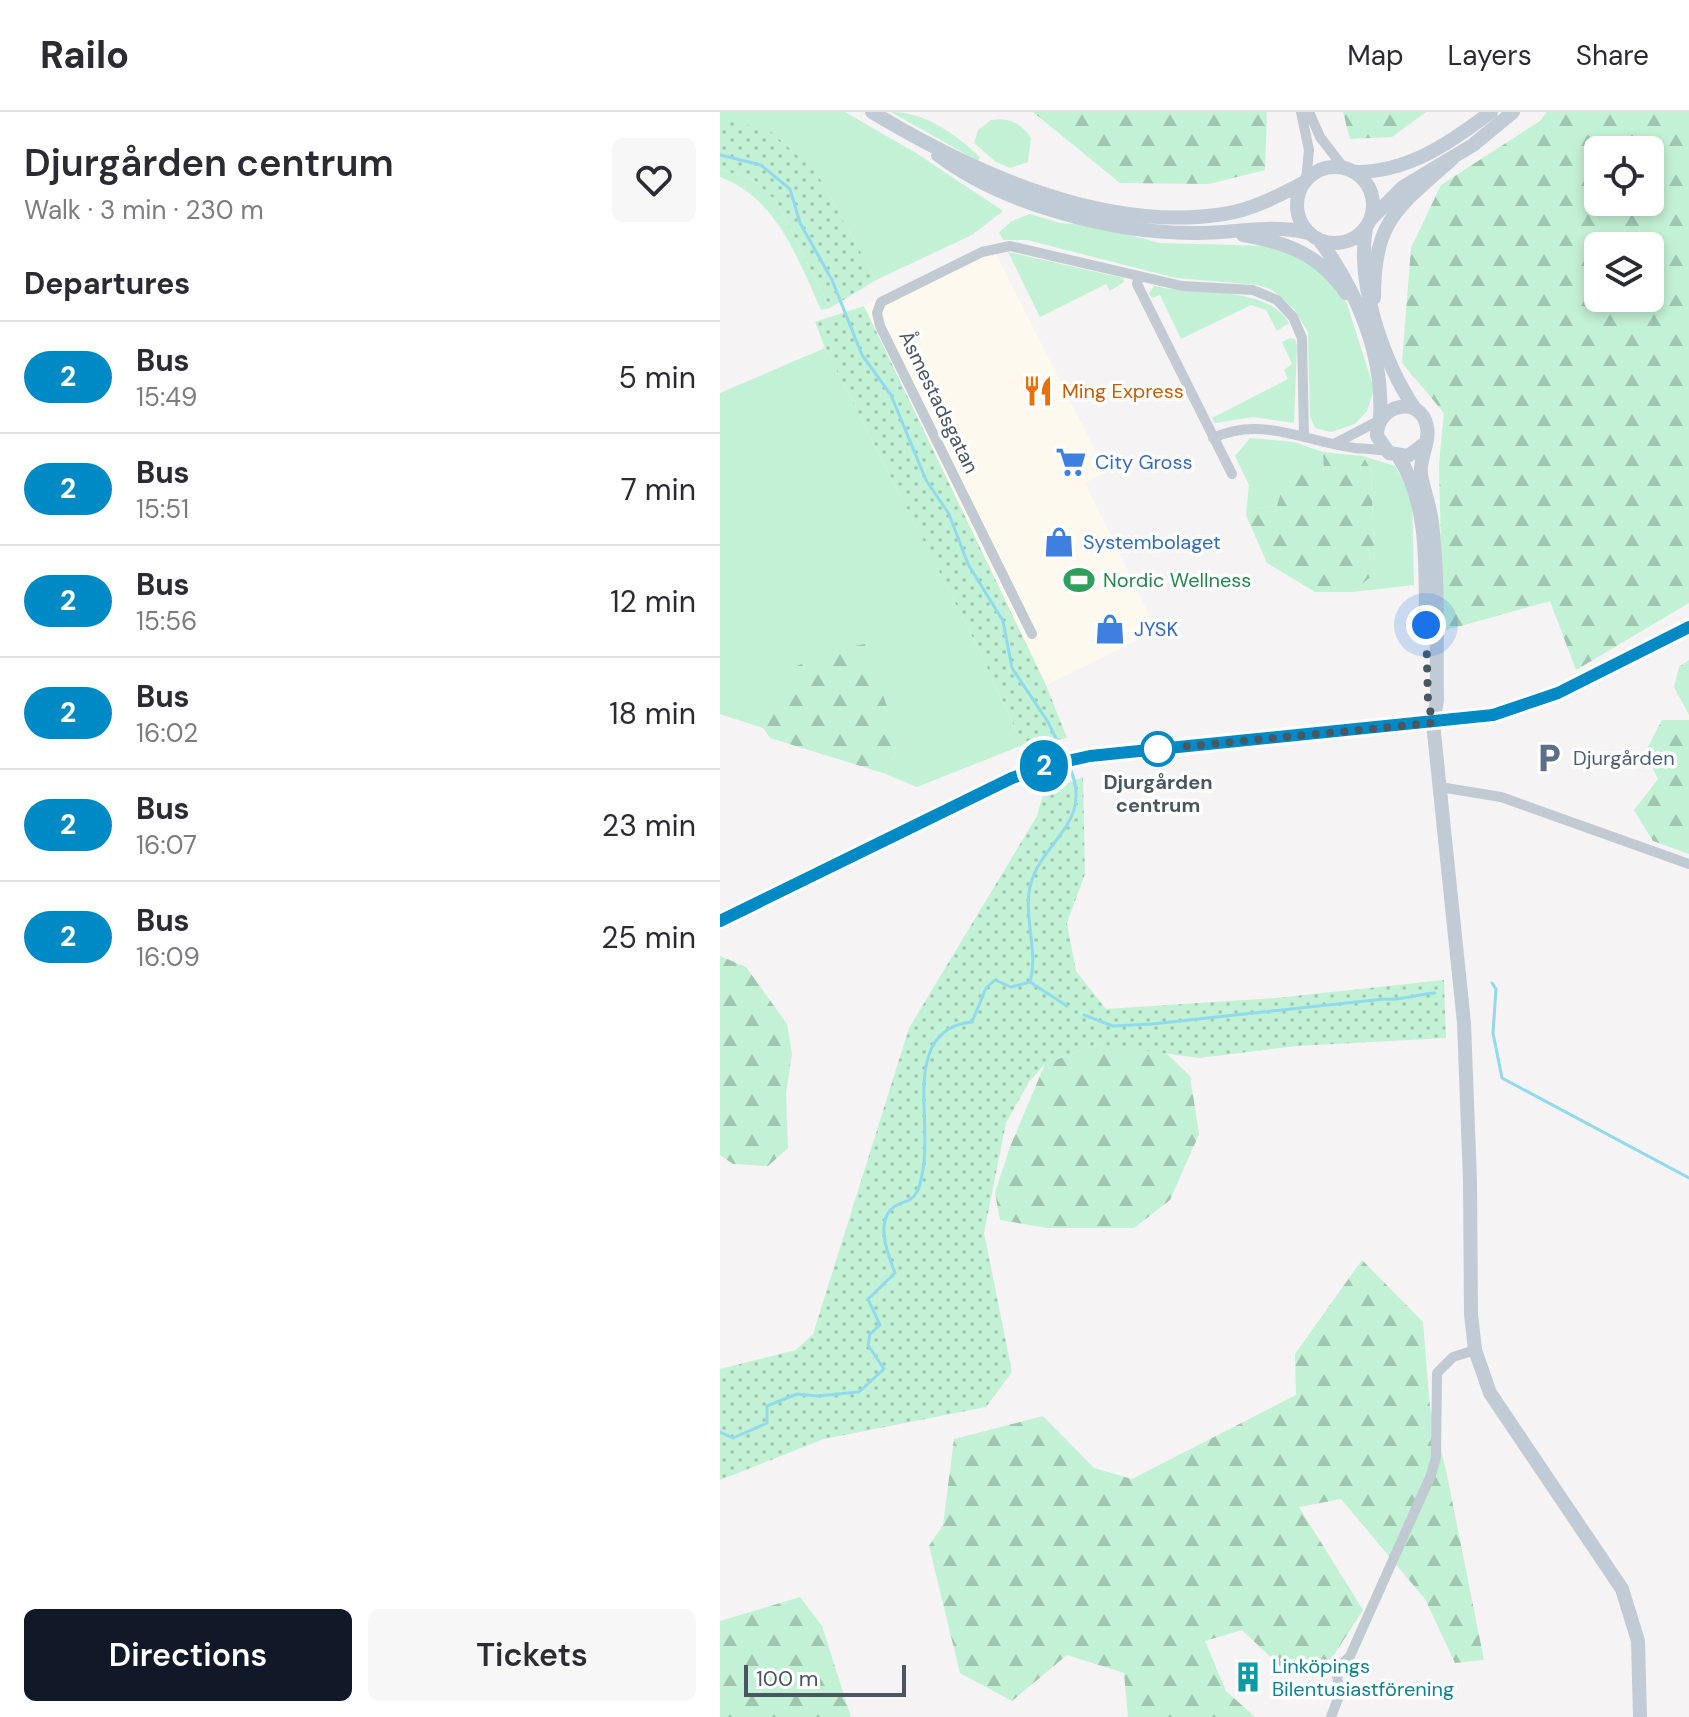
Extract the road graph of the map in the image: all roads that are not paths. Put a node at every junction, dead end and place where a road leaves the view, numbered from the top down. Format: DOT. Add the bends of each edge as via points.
graph roads {
  1 [pos="872,112"];
  2 [pos="1301,112"];
  3 [pos="1309,112"];
  4 [pos="1491,112"];
  5 [pos="1513,112"];
  6 [pos="915,137"];
  7 [pos="1452,159"];
  8 [pos="1349,170"];
  9 [pos="1305,182"];
  10 [pos="1368,224"];
  11 [pos="1224,232"];
  12 [pos="1314,237"];
  13 [pos="1139,276"];
  14 [pos="1374,310"];
  15 [pos="1363,325"];
  16 [pos="1415,409"];
  17 [pos="1380,419"];
  18 [pos="1304,437"];
  19 [pos="1213,438"];
  20 [pos="1334,444"];
  21 [pos="1424,444"];
  22 [pos="1392,453"];
  23 [pos="1232,474"];
  24 [pos="1689,626"];
  25 [pos="1032,634"];
  26 [pos="1433,717"];
  27 [pos="1440,787"];
  28 [pos="1689,864"];
  29 [pos="720,921"];
  30 [pos="1475,1350"];
  31 [pos="1331,1717"];
  32 [pos="1640,1717"];
  1 -- 6 [label="street"];
  2 -- 9 [label="street" via="1309,150"];
  3 -- 8 [label="street" via="1320,137"];
  4 -- 8 [label="street" via="1411,163 1385,172"];
  5 -- 7 [label="street"];
  6 -- 9 [label="street" via="1016,183 1152,216 1227,214"];
  6 -- 11 [label="street" via="958,170 1030,201 1124,226"];
  7 -- 10 [label="street" via="1403,187"];
  7 -- 14 [label="street" via="1385,228 1377,250"];
  8 -- 9 [label="street" via="1321,169"];
  8 -- 10 [label="street" via="1371,193"];
  9 -- 12 [label="street" via="1296,207"];
  10 -- 12 [label="street" via="1344,242"];
  10 -- 14 [label="street" via="1364,277"];
  11 -- 12 [label="street" via="1271,227"];
  11 -- 15 [label="street" via="1292,246 1318,261 1340,284"];
  12 -- 15 [label="street" via="1352,287"];
  13 -- 18 [label="street, Åsmestadsgatan" via="1182,286 1253,290 1286,308 1302,338"];
  13 -- 19 [label="street" via="1137,284"];
  13 -- 25 [label="street, Åsmestadsgatan" via="1002,246 877,307 884,336"];
  14 -- 16 [label="street" via="1395,378"];
  15 -- 17 [label="street" via="1381,389"];
  16 -- 17 [label="street" via="1396,407"];
  16 -- 21 [label="street" via="1427,427"];
  17 -- 20 [label="street"];
  17 -- 22 [label="street" via="1377,436"];
  18 -- 19 [label="street" via="1256,427"];
  18 -- 20 [label="street"];
  19 -- 23 [label="street"];
  20 -- 22 [label="street"];
  21 -- 22 [label="street" via="1413,454"];
  21 -- 26 [label="street" via="1422,477 1435,577"];
  22 -- 26 [label="street" via="1415,489 1422,525 1428,701"];
  24 -- 26 [label="street" via="1558,693 1493,715"];
  26 -- 27 [label="street"];
  26 -- 29 [label="street" via="1049,765 1012,778"];
  27 -- 28 [label="street" via="1501,797"];
  27 -- 30 [label="street" via="1465,1038"];
  30 -- 31 [label="street" via="1453,1357 1437,1373 1431,1475 1350,1656 1336,1670 1340,1693"];
  30 -- 32 [label="street" via="1490,1393 1626,1599 1639,1649"];
}
